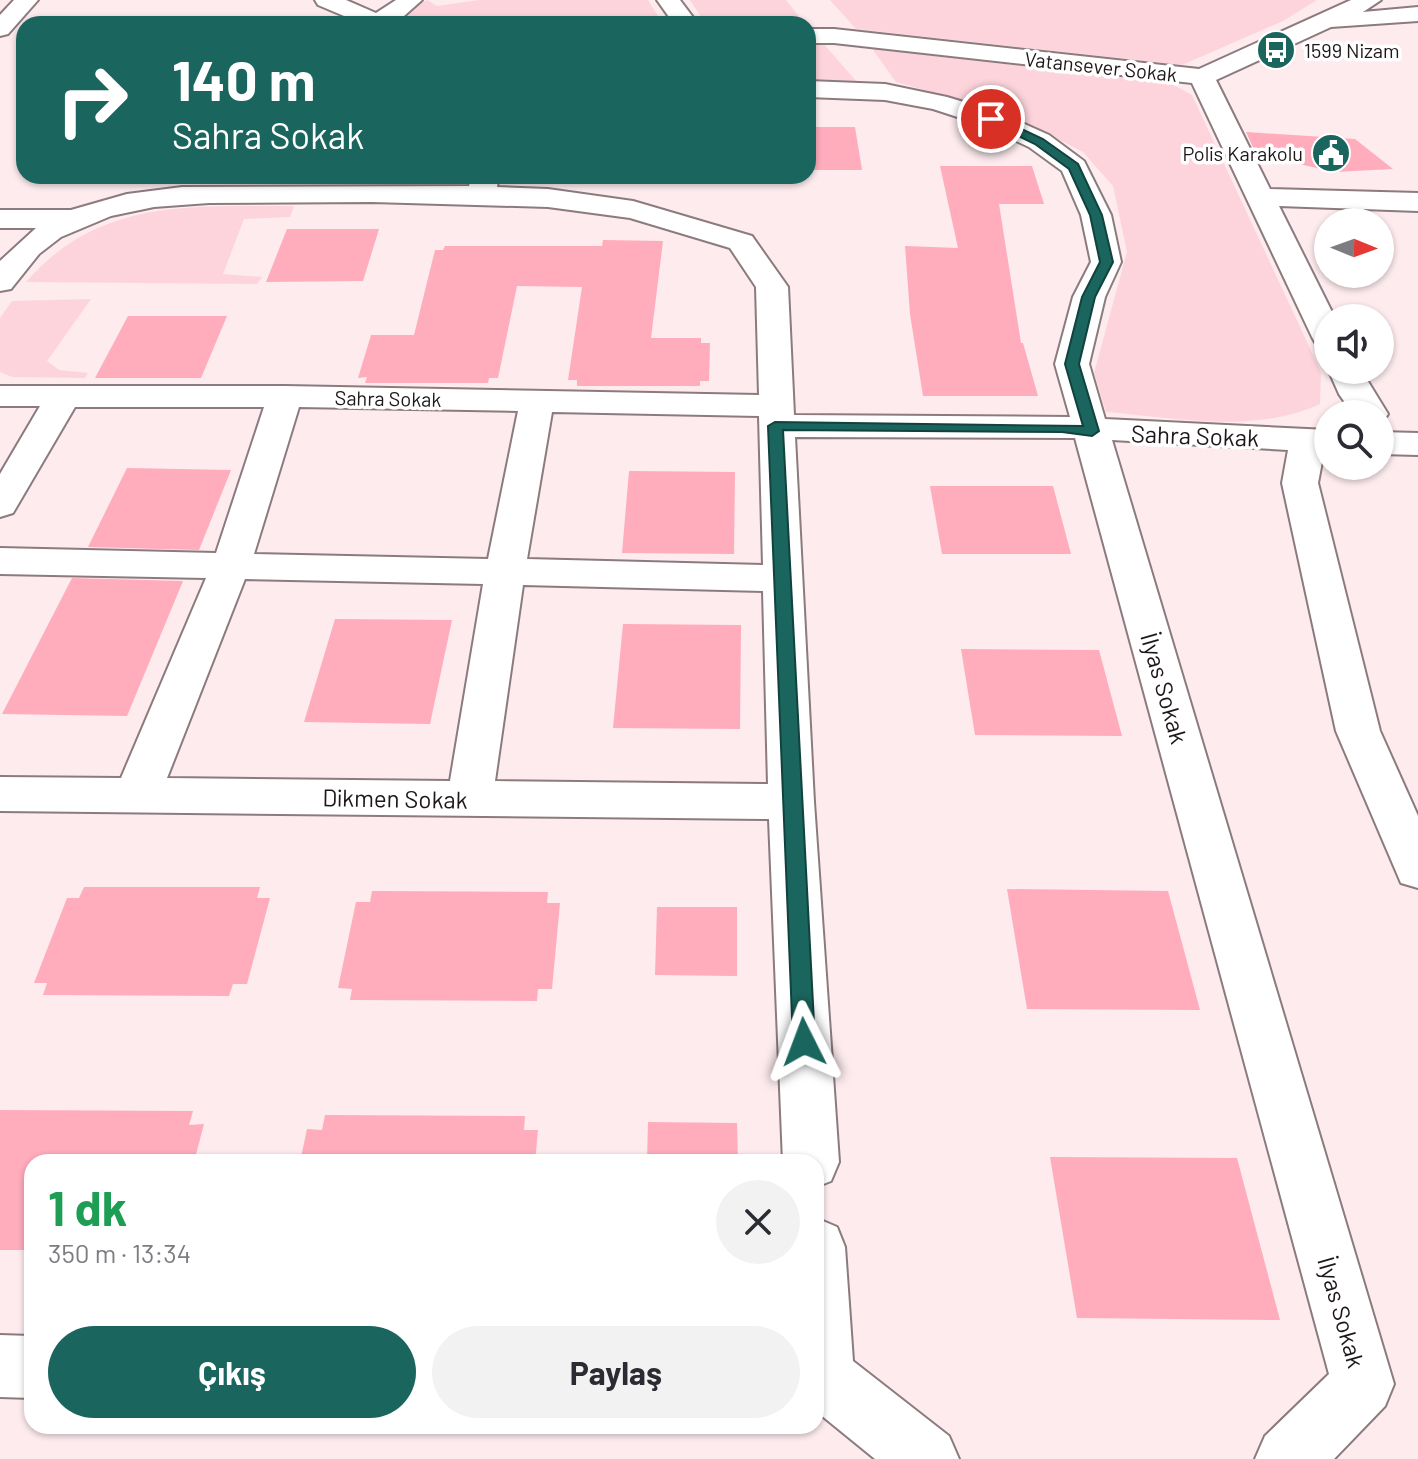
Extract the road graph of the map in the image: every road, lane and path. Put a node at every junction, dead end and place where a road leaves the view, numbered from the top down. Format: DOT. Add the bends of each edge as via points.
graph roads {
  1 [pos="27,0"];
  2 [pos="326,0"];
  3 [pos="411,0"];
  4 [pos="1370,0"];
  5 [pos="817,12"];
  6 [pos="1413,12"];
  7 [pos="361,16"];
  8 [pos="390,16"];
  9 [pos="1319,23"];
  10 [pos="0,29"];
  11 [pos="816,36"];
  12 [pos="834,36"];
  13 [pos="1202,77"];
  14 [pos="816,89"];
  15 [pos="885,92"];
  16 [pos="309,184"];
  17 [pos="483,186"];
  18 [pos="1261,197"];
  19 [pos="1418,202"];
  20 [pos="0,219"];
  21 [pos="78,219"];
  22 [pos="0,282"];
  23 [pos="1314,308"];
  24 [pos="64,395"];
  25 [pos="0,396"];
  26 [pos="285,396"];
  27 [pos="537,401"];
  28 [pos="775,416"];
  29 [pos="1092,431"];
  30 [pos="1314,440"];
  31 [pos="1314,450"];
  32 [pos="0,505"];
  33 [pos="0,561"];
  34 [pos="231,566"];
  35 [pos="505,572"];
  36 [pos="783,578"];
  37 [pos="0,794"];
  38 [pos="137,795"];
  39 [pos="470,799"];
  40 [pos="791,802"];
  41 [pos="1418,869"];
  42 [pos="811,1154"];
  43 [pos="0,1366"];
  44 [pos="24,1367"];
  45 [pos="824,1380"];
  46 [pos="926,1459"];
  47 [pos="1288,1459"];
  1 -- 10 [label="street"];
  2 -- 7 [label="street"];
  3 -- 8 [label="street"];
  4 -- 9 [label="street"];
  5 -- 12 [label="street"];
  6 -- 9 [label="street"];
  9 -- 13 [label="street"];
  11 -- 12 [label="street, Vatansever Sokak"];
  12 -- 13 [label="street, Vatansever Sokak"];
  12 -- 15 [label="street"];
  13 -- 18 [label="street, Vatansever Sokak"];
  14 -- 15 [label="street, İlyas Sokak"];
  15 -- 29 [label="street, İlyas Sokak" via="991,119 1039,141 1074,167 1096,215 1106,262 1089,297 1072,364"];
  16 -- 17 [label="street"];
  16 -- 21 [label="street" via="155,197"];
  17 -- 28 [label="street" via="633,210 741,242 772,287"];
  18 -- 19 [label="street"];
  18 -- 23 [label="street, Vatansever Sokak"];
  20 -- 21 [label="street"];
  21 -- 22 [label="street" via="20,254"];
  24 -- 25 [label="street, Sahra Sokak"];
  24 -- 26 [label="street, Sahra Sokak"];
  24 -- 32 [label="street"];
  26 -- 27 [label="street, Sahra Sokak"];
  26 -- 34 [label="street"];
  27 -- 28 [label="street, Sahra Sokak"];
  27 -- 35 [label="street"];
  28 -- 29 [label="street, Sahra Sokak"];
  28 -- 36 [label="street"];
  29 -- 30 [label="street, Sahra Sokak"];
  29 -- 47 [label="street, İlyas Sokak" via="1363,1384"];
  31 -- 41 [label="street" via="1300,483 1358,731"];
  33 -- 34 [label="street"];
  34 -- 35 [label="street"];
  34 -- 38 [label="street"];
  35 -- 36 [label="street"];
  35 -- 39 [label="street"];
  36 -- 40 [label="street"];
  37 -- 38 [label="street, Dikmen Sokak"];
  38 -- 39 [label="street, Dikmen Sokak"];
  39 -- 40 [label="street, Dikmen Sokak"];
  40 -- 42 [label="street"];
  43 -- 44 [label="street"];
  45 -- 46 [label="street"];
}
